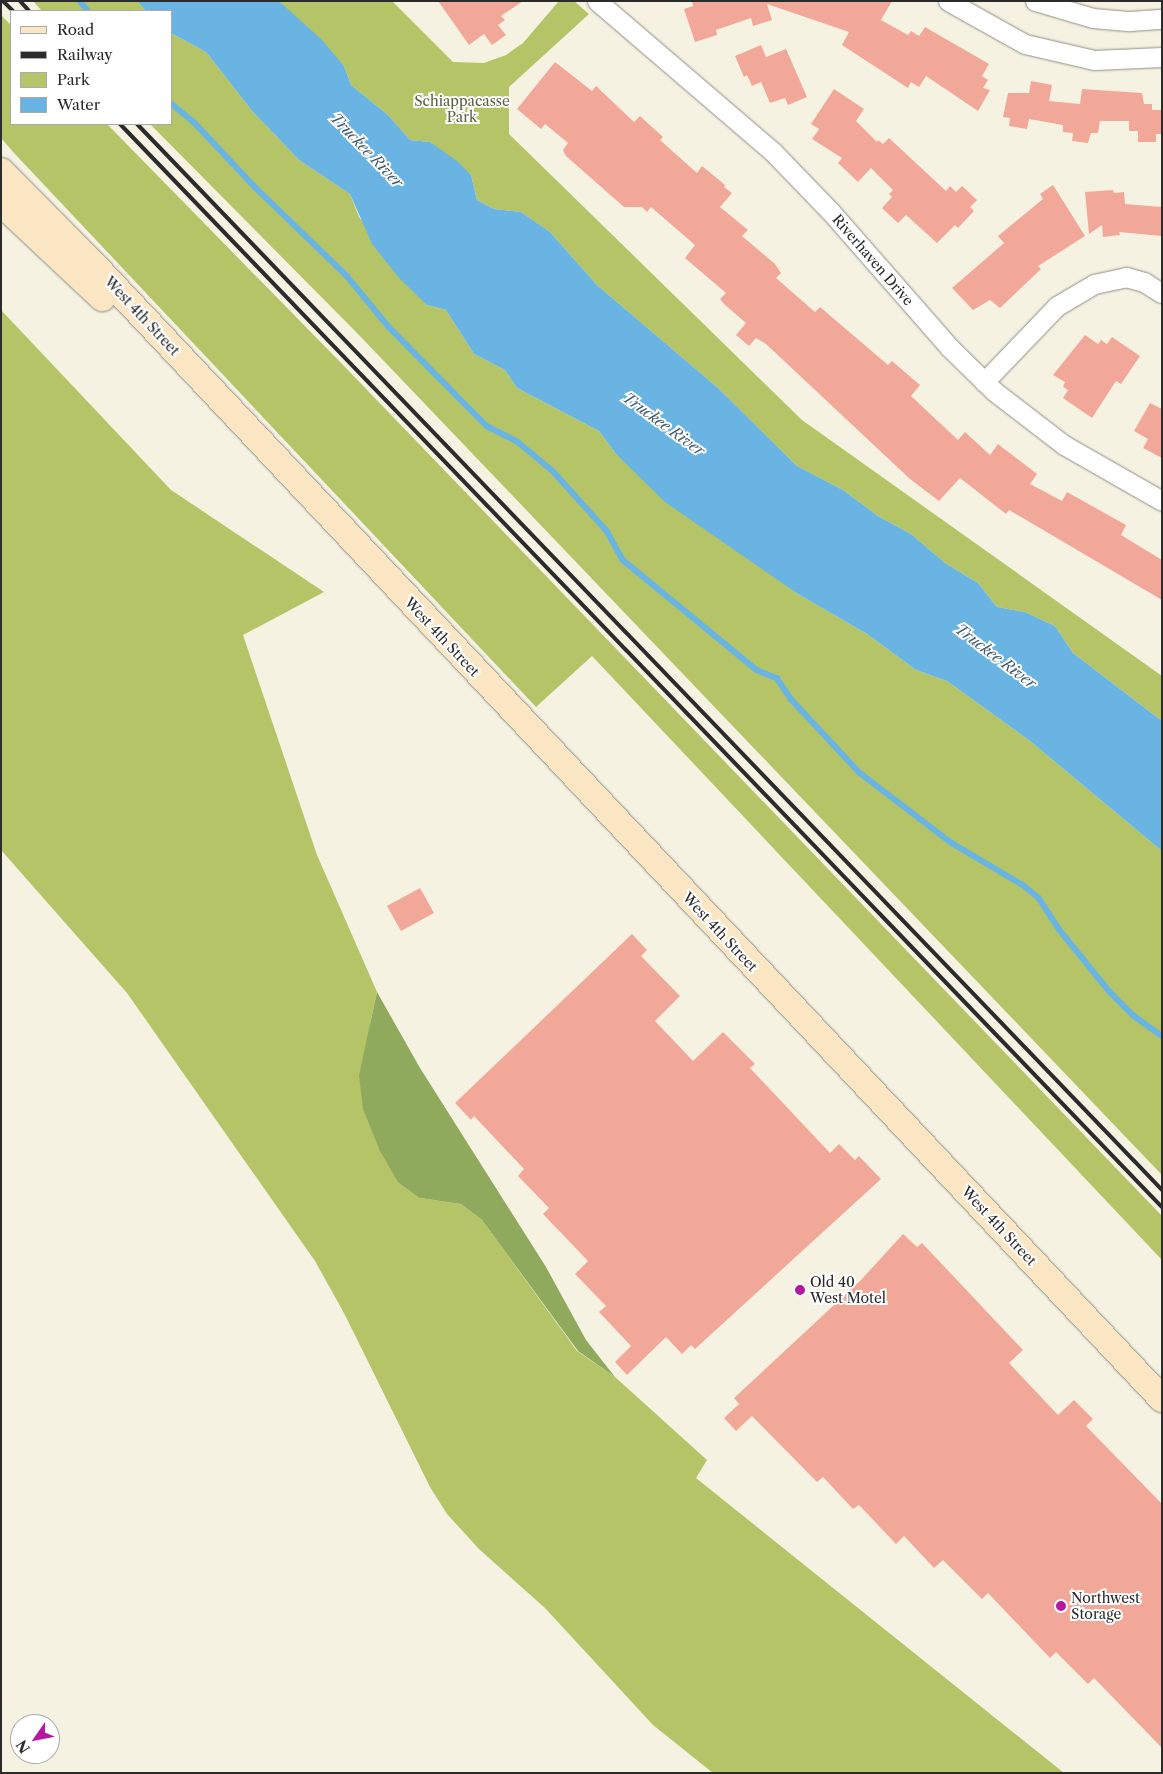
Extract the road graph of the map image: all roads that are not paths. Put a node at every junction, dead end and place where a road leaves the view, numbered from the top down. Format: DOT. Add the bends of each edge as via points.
graph roads {
  1 [pos="597,1"];
  2 [pos="948,1"];
  3 [pos="1035,1"];
  4 [pos="1162,18"];
  5 [pos="1162,57"];
  6 [pos="1,171"];
  7 [pos="1,203"];
  8 [pos="1161,293"];
  9 [pos="984,382"];
  10 [pos="280,464"];
  11 [pos="1162,501"];
  12 [pos="1162,1399"];
  1 -- 9 [label="street, Riverhaven Drive" via="773,152"];
  2 -- 5 [label="street" via="1025,44 1094,60"];
  3 -- 4 [label="street" via="1093,18 1130,21"];
  6 -- 10 [label="main road, West 4th Street" via="96,267"];
  7 -- 10 [label="main road, West 4th Street"];
  8 -- 9 [label="street" via="1144,282 1126,277 1094,284 1057,306"];
  9 -- 11 [label="street, Riverhaven Drive" via="1064,445"];
  10 -- 12 [label="main road, West 4th Street"];
}
